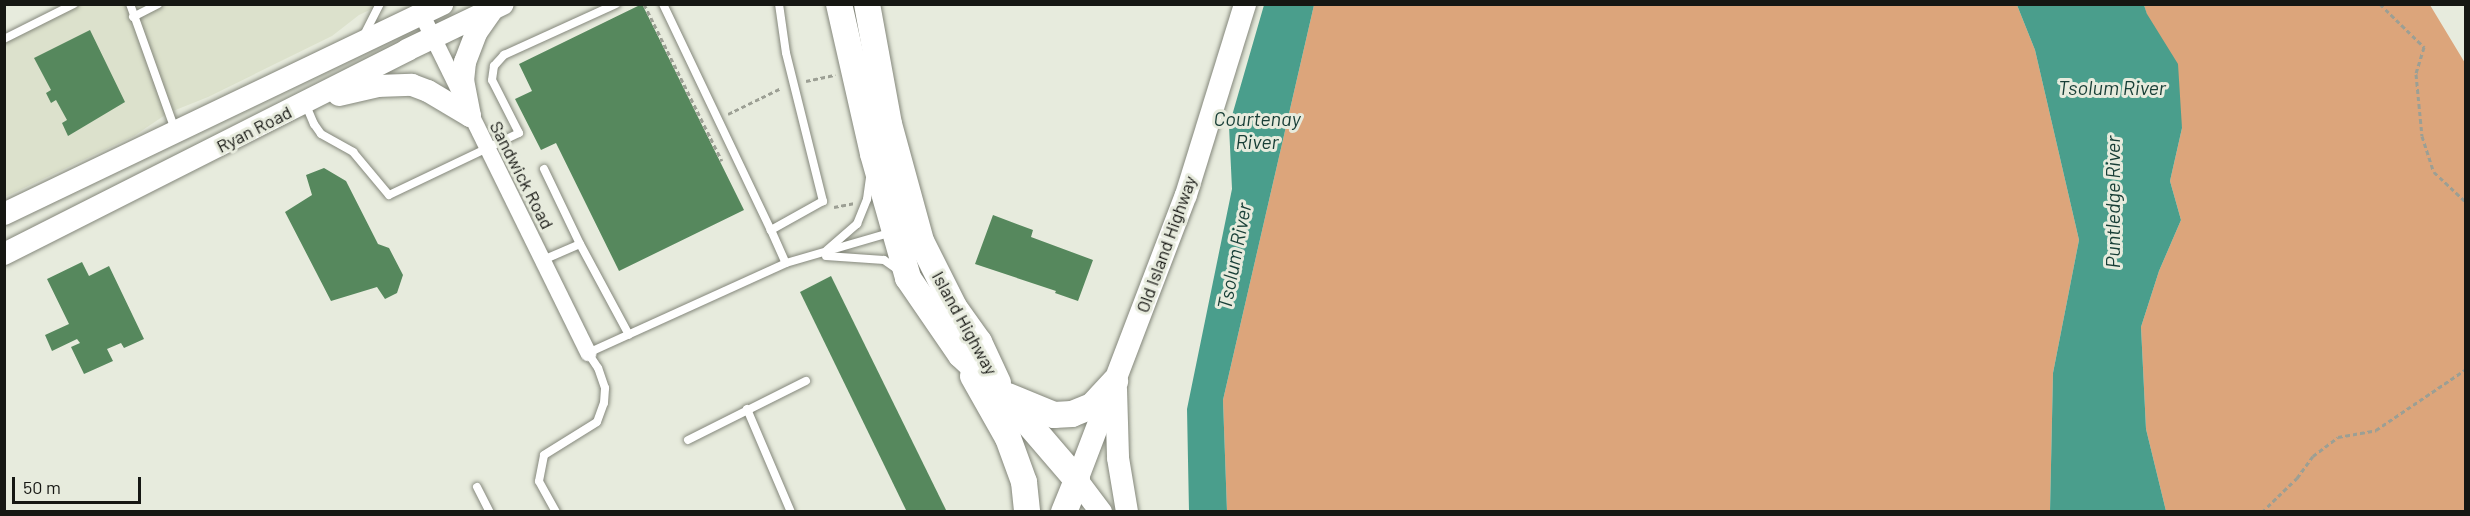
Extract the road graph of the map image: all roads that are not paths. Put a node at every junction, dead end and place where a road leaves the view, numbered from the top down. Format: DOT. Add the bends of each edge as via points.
graph roads {
  1 [pos="74,4"];
  2 [pos="130,4"];
  3 [pos="158,4"];
  4 [pos="380,4"];
  5 [pos="442,4"];
  6 [pos="616,4"];
  7 [pos="663,4"];
  8 [pos="779,4"];
  9 [pos="839,4"];
  10 [pos="1245,4"];
  11 [pos="867,5"];
  12 [pos="498,7"];
  13 [pos="419,10"];
  14 [pos="133,17"];
  15 [pos="431,38"];
  16 [pos="4,39"];
  17 [pos="353,49"];
  18 [pos="305,103"];
  19 [pos="470,116"];
  20 [pos="175,130"];
  21 [pos="488,150"];
  22 [pos="873,154"];
  23 [pos="544,169"];
  24 [pos="4,214"];
  25 [pos="771,230"];
  26 [pos="894,232"];
  27 [pos="921,241"];
  28 [pos="580,244"];
  29 [pos="4,254"];
  30 [pos="819,255"];
  31 [pos="543,260"];
  32 [pos="786,263"];
  33 [pos="908,278"];
  34 [pos="629,335"];
  35 [pos="588,353"];
  36 [pos="961,355"];
  37 [pos="806,381"];
  38 [pos="1115,381"];
  39 [pos="1004,394"];
  40 [pos="747,409"];
  41 [pos="688,440"];
  42 [pos="1077,480"];
  43 [pos="477,487"];
  44 [pos="490,512"];
  45 [pos="556,512"];
  46 [pos="791,512"];
  47 [pos="1027,512"];
  48 [pos="1064,512"];
  49 [pos="1101,512"];
  50 [pos="1127,512"];
  1 -- 16 [label="lane"];
  2 -- 14 [label="lane"];
  3 -- 14 [label="lane"];
  4 -- 17 [label="lane"];
  5 -- 13 [label="main road, Ryan Road"];
  6 -- 21 [label="lane" via="504,55 494,66 492,80 519,133"];
  7 -- 25 [label="lane"];
  8 -- 25 [label="lane" via="791,74 823,201"];
  9 -- 22 [label="main road, Island Highway"];
  10 -- 38 [label="main road, Old Island Highway" via="1186,195"];
  11 -- 27 [label="main road, Island Highway" via="889,124"];
  12 -- 15 [label="main road, Ryan Road"];
  12 -- 19 [label="main road" via="476,33 465,62 463,81"];
  13 -- 15 [label="street, Sandwick Road"];
  13 -- 17 [label="main road, Ryan Road"];
  14 -- 20 [label="lane"];
  15 -- 18 [label="main road, Ryan Road"];
  15 -- 19 [label="street, Sandwick Road"];
  17 -- 20 [label="main road, Ryan Road"];
  18 -- 19 [label="main road" via="377,86 404,84 428,91"];
  18 -- 21 [label="lane" via="321,134 353,152 389,195"];
  18 -- 29 [label="main road, Ryan Road"];
  19 -- 21 [label="street, Sandwick Road"];
  20 -- 24 [label="main road, Ryan Road"];
  21 -- 31 [label="street, Sandwick Road"];
  22 -- 26 [label="main road, Island Highway"];
  22 -- 30 [label="lane" via="867,199 856,225"];
  23 -- 28 [label="lane"];
  25 -- 32 [label="lane"];
  26 -- 27 [label="lane"];
  26 -- 30 [label="lane"];
  26 -- 33 [label="main road, Island Highway"];
  27 -- 39 [label="main road, Island Highway"];
  28 -- 31 [label="lane"];
  28 -- 34 [label="lane"];
  30 -- 32 [label="lane"];
  30 -- 33 [label="lane" via="884,261"];
  31 -- 35 [label="street, Sandwick Road"];
  32 -- 34 [label="lane"];
  33 -- 36 [label="main road, Island Highway"];
  34 -- 35 [label="lane"];
  35 -- 45 [label="lane" via="605,388 604,403 597,422 544,455 539,481"];
  36 -- 39 [label="main road, Island Highway"];
  36 -- 47 [label="main road" via="1008,438 1024,482"];
  37 -- 40 [label="lane"];
  38 -- 39 [label="main road" via="1092,406 1072,414 1054,415"];
  38 -- 42 [label="main road, Old Island Highway"];
  38 -- 50 [label="main road" via="1118,458"];
  39 -- 42 [label="main road"];
  40 -- 41 [label="lane"];
  40 -- 46 [label="lane"];
  42 -- 48 [label="main road"];
  42 -- 49 [label="main road"];
  43 -- 44 [label="lane"];
}
